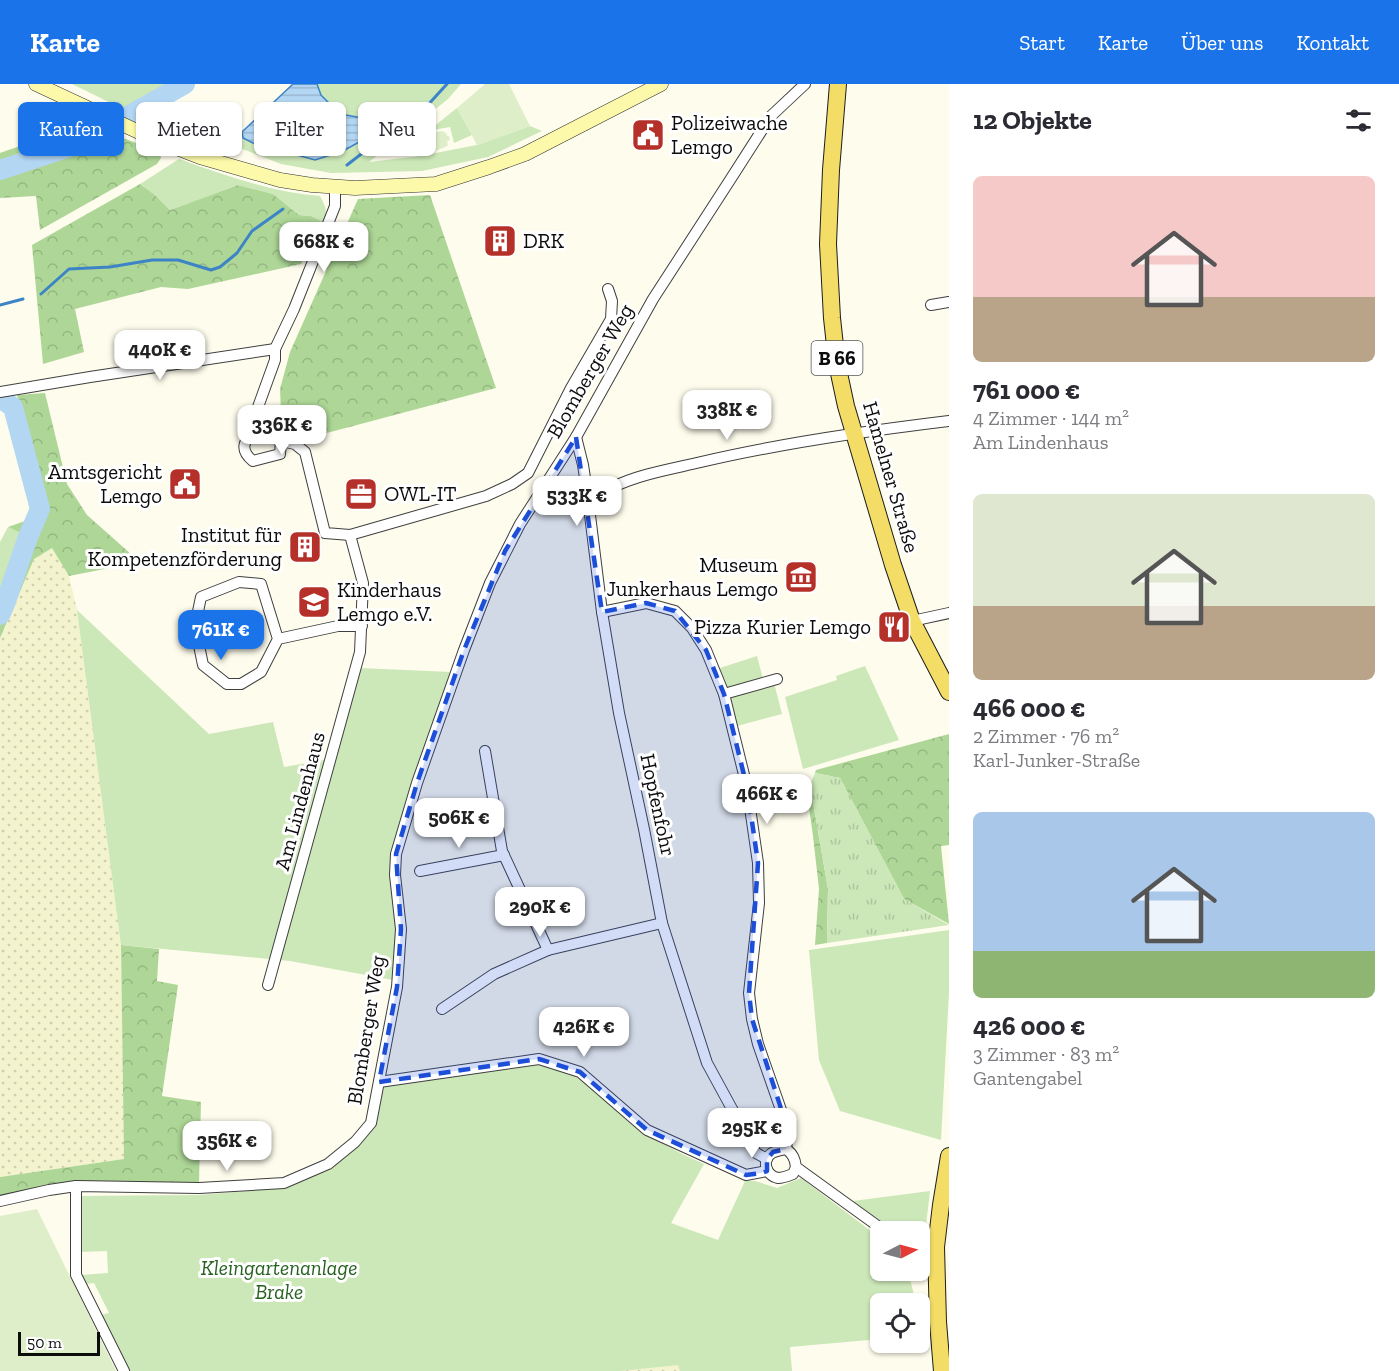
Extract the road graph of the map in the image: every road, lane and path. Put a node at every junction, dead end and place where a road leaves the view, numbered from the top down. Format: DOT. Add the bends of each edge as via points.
graph roads {
  1 [pos="36,84"];
  2 [pos="662,84"];
  3 [pos="805,84"];
  4 [pos="838,84"];
  5 [pos="335,187"];
  6 [pos="608,289"];
  7 [pos="949,302"];
  8 [pos="931,305"];
  9 [pos="275,349"];
  10 [pos="0,392"];
  11 [pos="949,421"];
  12 [pos="257,427"];
  13 [pos="854,433"];
  14 [pos="576,437"];
  15 [pos="281,441"];
  16 [pos="613,487"];
  17 [pos="350,535"];
  18 [pos="602,612"];
  19 [pos="949,613"];
  20 [pos="912,621"];
  21 [pos="362,626"];
  22 [pos="278,639"];
  23 [pos="777,679"];
  24 [pos="949,692"];
  25 [pos="724,694"];
  26 [pos="485,751"];
  27 [pos="504,855"];
  28 [pos="420,871"];
  29 [pos="662,923"];
  30 [pos="549,950"];
  31 [pos="268,985"];
  32 [pos="442,1009"];
  33 [pos="379,1082"];
  34 [pos="786,1149"];
  35 [pos="949,1156"];
  36 [pos="767,1159"];
  37 [pos="796,1167"];
  38 [pos="767,1171"];
  39 [pos="76,1186"];
  40 [pos="0,1201"];
  41 [pos="871,1221"];
  42 [pos="930,1240"];
  43 [pos="930,1261"];
  44 [pos="124,1371"];
  45 [pos="942,1371"];
  1 -- 5 [label="main road" via="200,157 280,180"];
  2 -- 5 [label="main road" via="525,154 436,184"];
  3 -- 14 [label="street, Blomberger Weg" via="771,116 653,299"];
  4 -- 13 [label="main road, Hamelner Straße / B 66" via="828,244 837,364"];
  5 -- 9 [label="street" via="335,206"];
  6 -- 17 [label="street" via="611,319 528,473 486,495"];
  7 -- 8 [label="street"];
  9 -- 10 [label="street"];
  9 -- 12 [label="street" via="275,360 258,407"];
  11 -- 13 [label="street"];
  12 -- 15 [label="street"];
  12 -- 15 [label="street" via="246,439 244,450 253,461 280,454"];
  13 -- 16 [label="street" via="738,453 631,478"];
  13 -- 20 [label="main road, Hamelner Straße / B 66"];
  14 -- 18 [label="street, Hopfenfohr"];
  14 -- 33 [label="street, Blomberger Weg" via="520,524 490,583 417,783 396,854 401,929 397,987"];
  15 -- 17 [label="street" via="295,444 304,452 326,533"];
  17 -- 21 [label="street, Am Lindenhaus" via="363,583"];
  18 -- 25 [label="street" via="646,603 675,611 706,650"];
  18 -- 29 [label="street, Hopfenfohr"];
  19 -- 20 [label="street"];
  20 -- 24 [label="main road, Hamelner Straße / B 66"];
  21 -- 22 [label="street" via="338,626"];
  21 -- 31 [label="street, Am Lindenhaus" via="360,652"];
  22 -- 22 [label="street" via="261,672 241,684 226,684 203,665 195,626 201,597 239,582 261,584"];
  23 -- 25 [label="street"];
  25 -- 34 [label="street" via="747,787 758,863 759,903 749,993 752,1019 788,1130"];
  26 -- 27 [label="street"];
  27 -- 28 [label="street"];
  27 -- 30 [label="street"];
  29 -- 30 [label="street"];
  29 -- 36 [label="street, Hopfenfohr" via="707,1063 756,1153"];
  30 -- 32 [label="street" via="494,974"];
  33 -- 38 [label="street" via="539,1059 580,1071 647,1130 746,1175"];
  33 -- 39 [label="street, Blomberger Weg" via="371,1123 355,1142 328,1164 284,1183 199,1188"];
  34 -- 36 [label="street" via="773,1152"];
  34 -- 37 [label="street" via="795,1158"];
  35 -- 42 [label="main road" via="941,1205"];
  36 -- 38 [label="street"];
  37 -- 38 [label="street" via="793,1174 783,1178"];
  37 -- 41 [label="street"];
  39 -- 40 [label="street, Blomberger Weg"];
  39 -- 44 [label="street" via="76,1275"];
  43 -- 45 [label="main road"];
}
